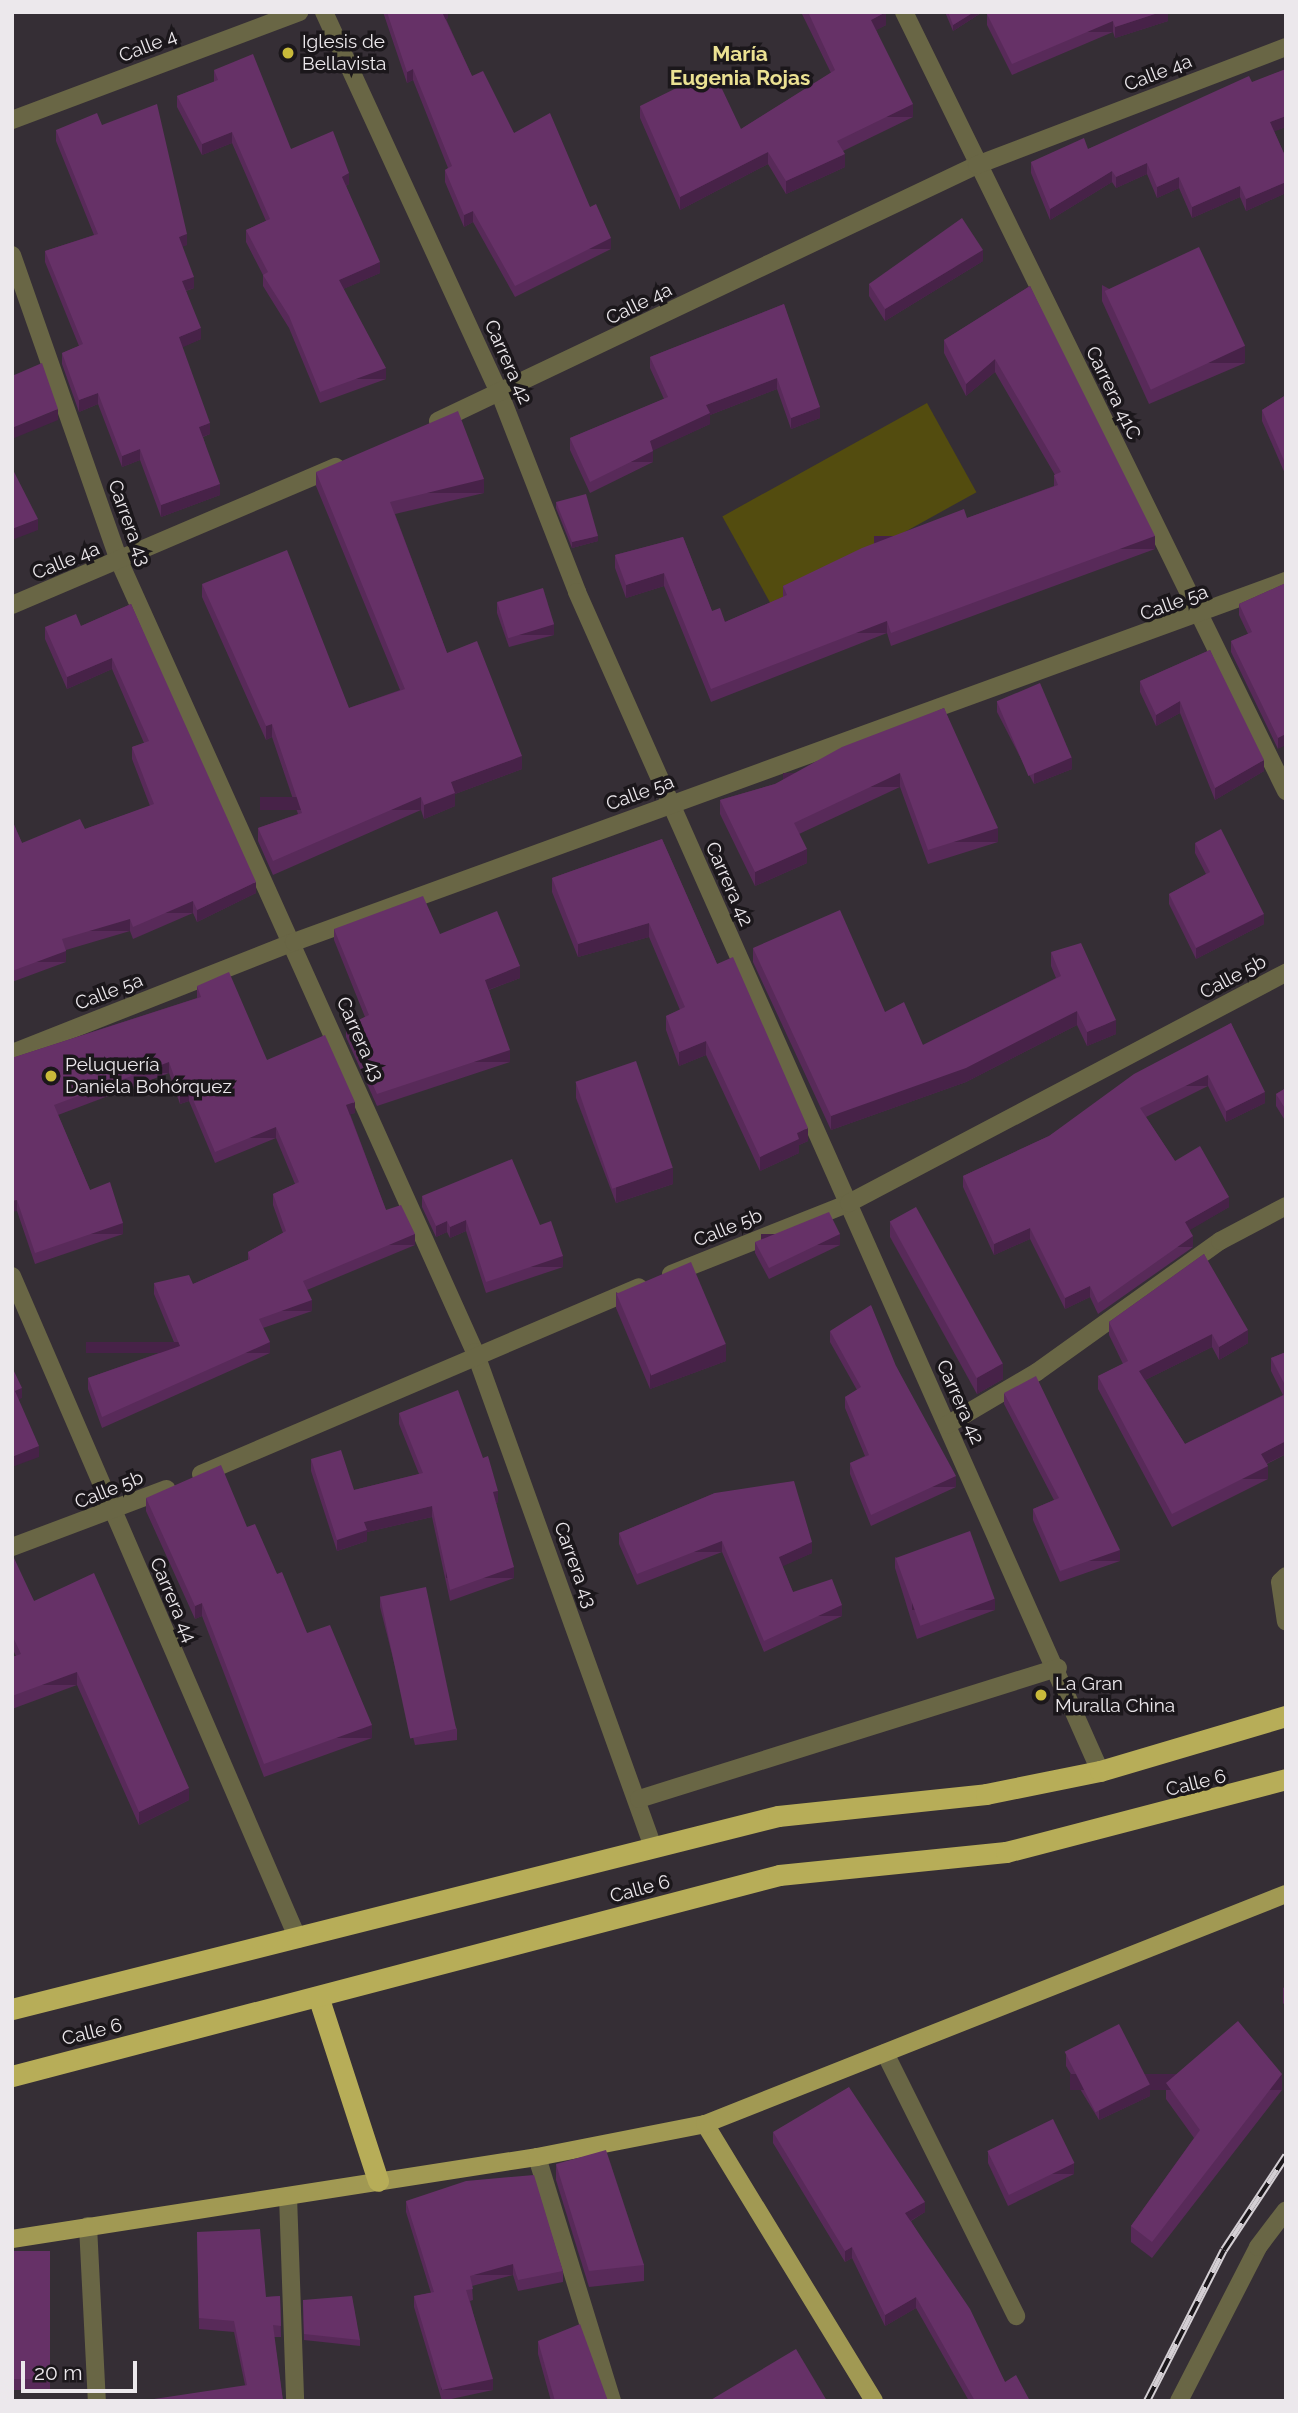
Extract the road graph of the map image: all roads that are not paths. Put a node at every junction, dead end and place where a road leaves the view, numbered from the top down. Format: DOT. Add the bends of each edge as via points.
graph roads {
  1 [pos="299,12"];
  2 [pos="324,12"];
  3 [pos="904,12"];
  4 [pos="1286,47"];
  5 [pos="12,120"];
  6 [pos="977,165"];
  7 [pos="12,255"];
  8 [pos="500,394"];
  9 [pos="424,427"];
  10 [pos="361,456"];
  11 [pos="120,563"];
  12 [pos="1286,581"];
  13 [pos="12,605"];
  14 [pos="1200,617"];
  15 [pos="1286,791"];
  16 [pos="671,804"];
  17 [pos="294,942"];
  18 [pos="1286,973"];
  19 [pos="12,1052"];
  20 [pos="849,1203"];
  21 [pos="1286,1206"];
  22 [pos="12,1276"];
  23 [pos="475,1352"];
  24 [pos="947,1425"];
  25 [pos="113,1513"];
  26 [pos="12,1548"];
  27 [pos="1286,1576"];
  28 [pos="1286,1622"];
  29 [pos="1058,1668"];
  30 [pos="1286,1716"];
  31 [pos="1100,1771"];
  32 [pos="1286,1779"];
  33 [pos="639,1799"];
  34 [pos="653,1847"];
  35 [pos="1286,1894"];
  36 [pos="298,1939"];
  37 [pos="319,1999"];
  38 [pos="12,2009"];
  39 [pos="885,2053"];
  40 [pos="12,2076"];
  41 [pos="705,2124"];
  42 [pos="537,2157"];
  43 [pos="379,2181"];
  44 [pos="288,2196"];
  45 [pos="1286,2210"];
  46 [pos="88,2227"];
  47 [pos="12,2239"];
  48 [pos="1016,2316"];
  49 [pos="97,2401"];
  50 [pos="295,2401"];
  51 [pos="612,2401"];
  52 [pos="874,2401"];
  53 [pos="1179,2401"];
  1 -- 5 [label="street, Calle 4"];
  2 -- 8 [label="street, Carrera 42"];
  3 -- 6 [label="street, Carrera 41C"];
  4 -- 6 [label="street, Calle 4a"];
  6 -- 8 [label="street, Calle 4a"];
  6 -- 14 [label="street, Carrera 41C"];
  7 -- 11 [label="street, Carrera 43"];
  8 -- 9 [label="street, Calle 4a"];
  8 -- 16 [label="street, Carrera 42" via="577,592"];
  10 -- 11 [label="street, Calle 4a"];
  11 -- 13 [label="street, Calle 4a"];
  11 -- 17 [label="street, Carrera 43"];
  12 -- 14 [label="street, Calle 5a"];
  14 -- 15 [label="street, Carrera 41C"];
  14 -- 16 [label="street, Calle 5a"];
  16 -- 17 [label="street, Calle 5a"];
  16 -- 20 [label="street, Carrera 42"];
  17 -- 19 [label="street, Calle 5a"];
  17 -- 23 [label="street, Carrera 43"];
  18 -- 20 [label="street, Calle 5b"];
  20 -- 23 [label="street, Calle 5b"];
  20 -- 24 [label="street, Carrera 42"];
  21 -- 24 [label="street" via="1220,1241 1037,1372"];
  22 -- 25 [label="street, Carrera 44"];
  23 -- 25 [label="street, Calle 5b"];
  23 -- 33 [label="street, Carrera 43"];
  24 -- 29 [label="street, Carrera 42"];
  25 -- 26 [label="street, Calle 5b"];
  25 -- 36 [label="street, Carrera 44"];
  27 -- 28 [label="street" via="1280,1582"];
  29 -- 31 [label="street, Carrera 42"];
  29 -- 33 [label="street"];
  30 -- 31 [label="highway, Calle 6"];
  31 -- 34 [label="highway, Calle 6" via="986,1794 778,1816"];
  32 -- 37 [label="highway, Calle 6" via="1006,1852 779,1875"];
  33 -- 34 [label="street, Carrera 43"];
  34 -- 36 [label="highway, Calle 6"];
  35 -- 39 [label="main road"];
  36 -- 38 [label="highway, Calle 6"];
  37 -- 40 [label="highway, Calle 6"];
  37 -- 43 [label="highway"];
  39 -- 41 [label="main road"];
  39 -- 48 [label="street"];
  41 -- 42 [label="main road"];
  41 -- 52 [label="main road"];
  42 -- 43 [label="main road"];
  42 -- 51 [label="street"];
  43 -- 44 [label="main road"];
  44 -- 46 [label="main road"];
  44 -- 50 [label="street"];
  45 -- 53 [label="street" via="1258,2247"];
  46 -- 47 [label="main road"];
  46 -- 49 [label="street"];
}
